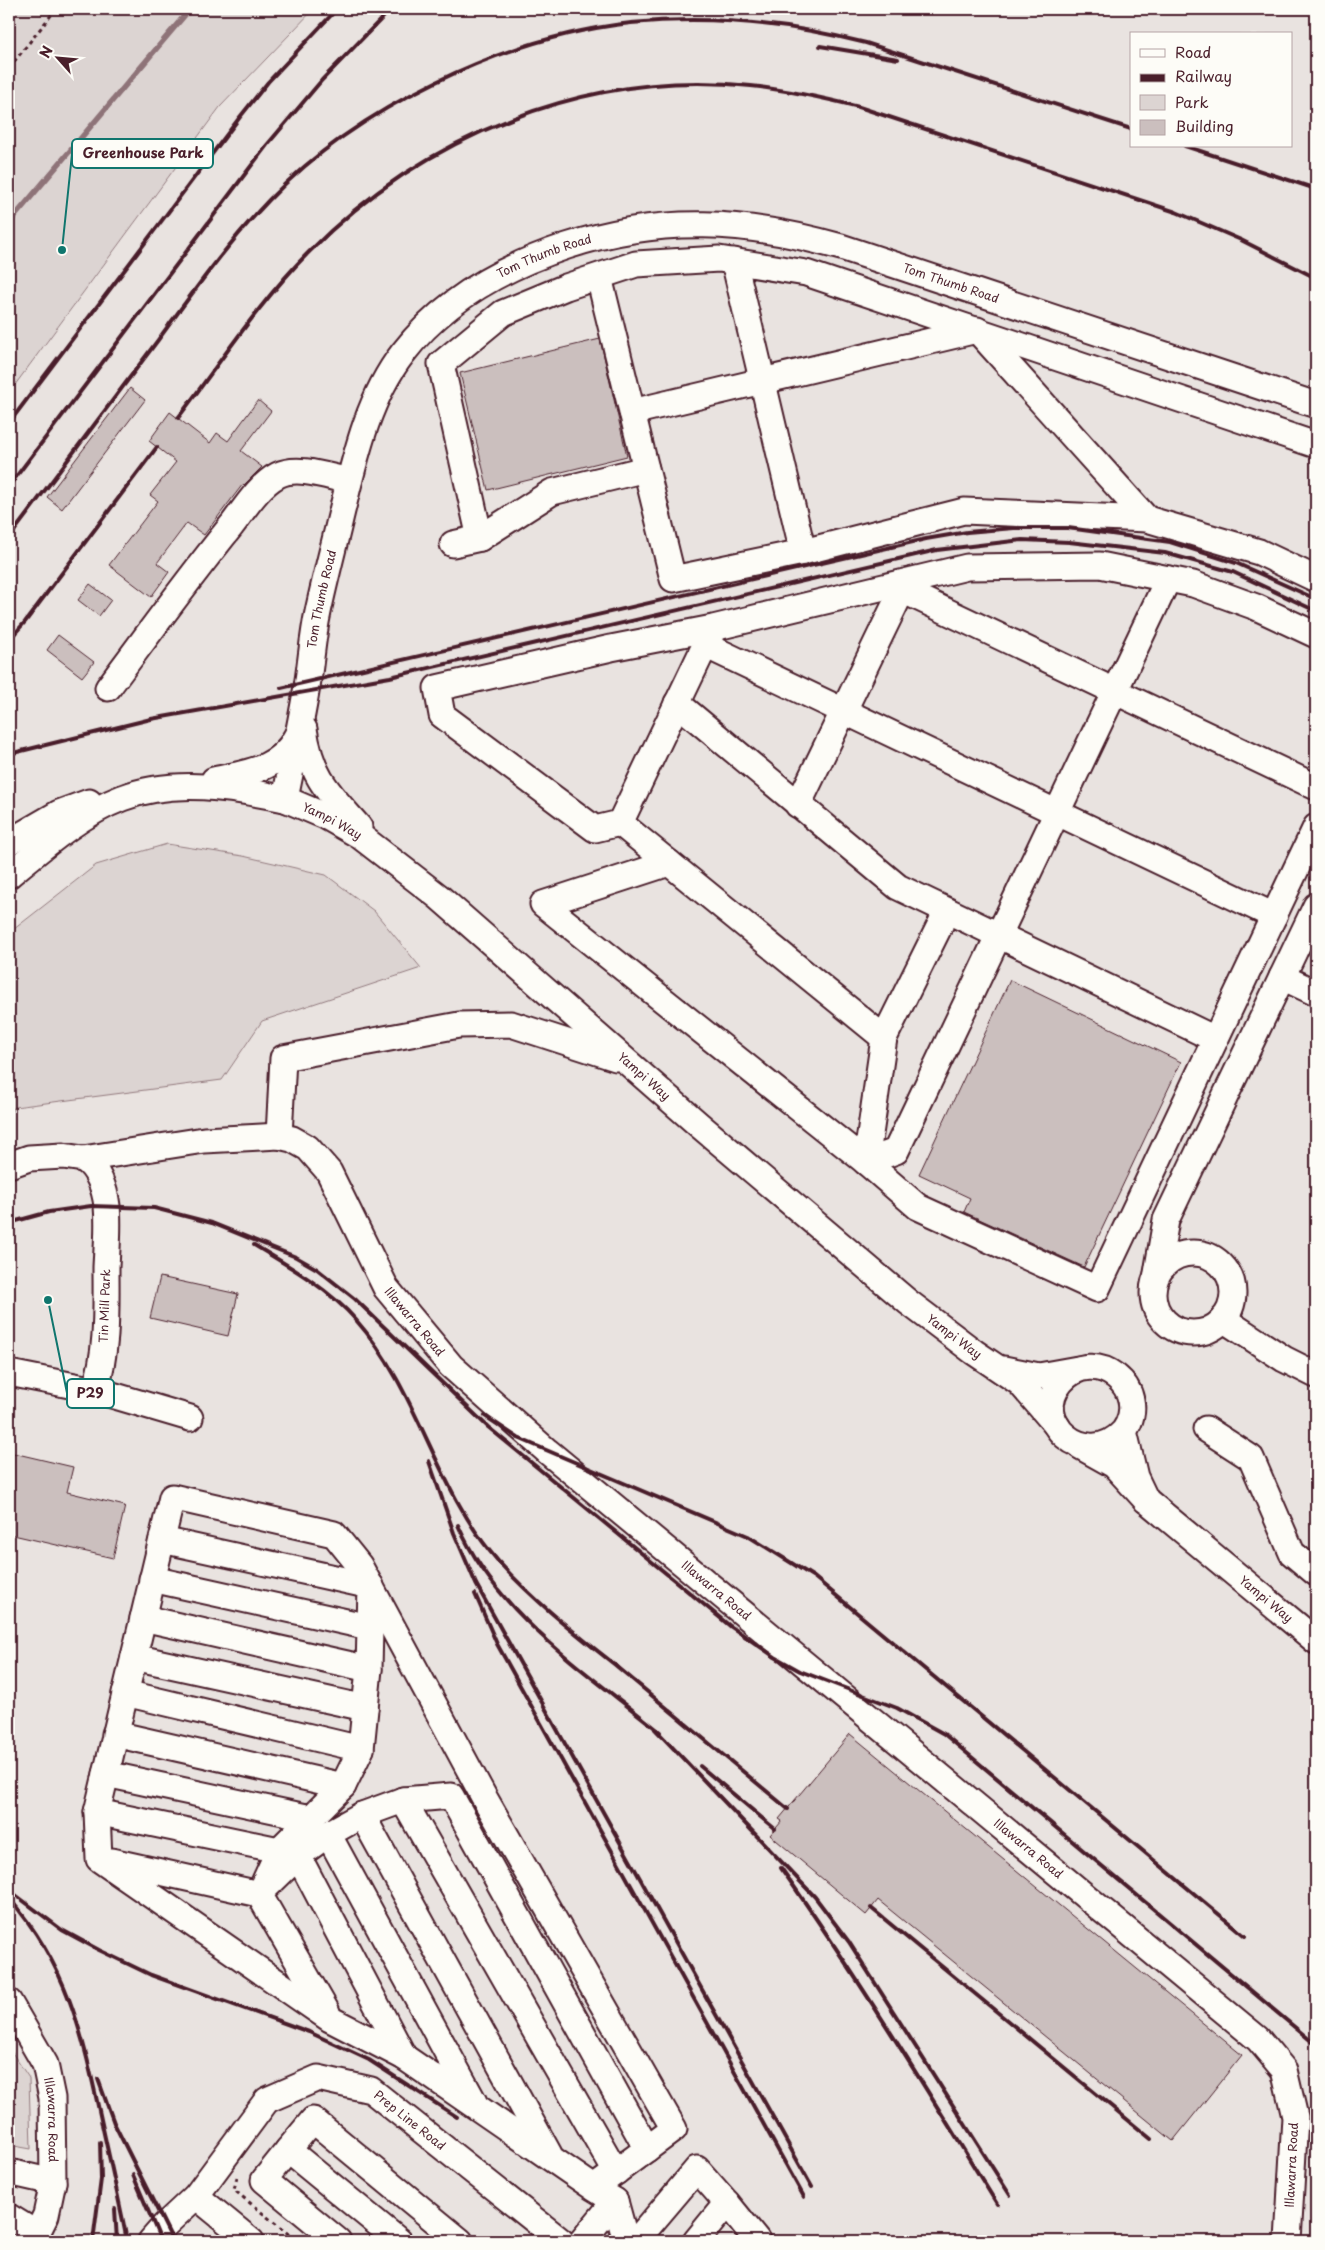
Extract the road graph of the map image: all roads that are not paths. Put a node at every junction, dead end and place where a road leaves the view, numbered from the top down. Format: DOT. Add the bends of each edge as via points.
graph roads {
  1 [pos="734,261"];
  2 [pos="599,276"];
  3 [pos="977,330"];
  4 [pos="762,382"];
  5 [pos="1316,405"];
  6 [pos="632,412"];
  7 [pos="1316,445"];
  8 [pos="646,469"];
  9 [pos="349,481"];
  10 [pos="1147,518"];
  11 [pos="480,538"];
  12 [pos="453,544"];
  13 [pos="803,552"];
  14 [pos="1168,579"];
  15 [pos="1316,579"];
  16 [pos="904,586"];
  17 [pos="1316,635"];
  18 [pos="709,636"];
  19 [pos="108,688"];
  20 [pos="1114,692"];
  21 [pos="677,703"];
  22 [pos="844,711"];
  23 [pos="300,723"];
  24 [pos="1316,787"];
  25 [pos="177,788"];
  26 [pos="121,798"];
  27 [pos="285,799"];
  28 [pos="798,805"];
  29 [pos="1056,813"];
  30 [pos="620,823"];
  31 [pos="1316,827"];
  32 [pos="9,842"];
  33 [pos="379,850"];
  34 [pos="668,863"];
  35 [pos="9,875"];
  36 [pos="1316,906"];
  37 [pos="947,911"];
  38 [pos="1274,916"];
  39 [pos="998,935"];
  40 [pos="1282,977"];
  41 [pos="1316,992"];
  42 [pos="884,1038"];
  43 [pos="1215,1040"];
  44 [pos="625,1061"];
  45 [pos="279,1136"];
  46 [pos="83,1159"];
  47 [pos="866,1162"];
  48 [pos="9,1165"];
  49 [pos="1157,1273"];
  50 [pos="1223,1319"];
  51 [pos="997,1367"];
  52 [pos="1083,1368"];
  53 [pos="9,1373"];
  54 [pos="1316,1375"];
  55 [pos="95,1390"];
  56 [pos="190,1418"];
  57 [pos="1057,1426"];
  58 [pos="1206,1429"];
  59 [pos="1124,1431"];
  60 [pos="1076,1444"];
  61 [pos="1146,1500"];
  62 [pos="162,1540"];
  63 [pos="1316,1573"];
  64 [pos="152,1579"];
  65 [pos="371,1586"];
  66 [pos="143,1618"];
  67 [pos="370,1627"];
  68 [pos="1316,1641"];
  69 [pos="134,1657"];
  70 [pos="369,1669"];
  71 [pos="125,1693"];
  72 [pos="365,1708"];
  73 [pos="115,1734"];
  74 [pos="361,1748"];
  75 [pos="106,1774"];
  76 [pos="343,1786"];
  77 [pos="451,1796"];
  78 [pos="484,1798"];
  79 [pos="403,1800"];
  80 [pos="97,1812"];
  81 [pos="362,1815"];
  82 [pos="320,1826"];
  83 [pos="288,1853"];
  84 [pos="99,1859"];
  85 [pos="259,1894"];
  86 [pos="9,2002"];
  87 [pos="330,2019"];
  88 [pos="404,2057"];
  89 [pos="476,2106"];
  90 [pos="647,2149"];
  91 [pos="288,2150"];
  92 [pos="552,2158"];
  93 [pos="9,2172"];
  94 [pos="616,2172"];
  95 [pos="53,2182"];
  96 [pos="594,2188"];
  97 [pos="196,2196"];
  98 [pos="615,2201"];
  99 [pos="727,2203"];
  100 [pos="9,2217"];
  101 [pos="35,2237"];
  102 [pos="152,2241"];
  103 [pos="251,2241"];
  104 [pos="338,2241"];
  105 [pos="399,2241"];
  106 [pos="460,2241"];
  107 [pos="561,2241"];
  108 [pos="582,2241"];
  109 [pos="626,2241"];
  110 [pos="636,2241"];
  111 [pos="696,2241"];
  112 [pos="756,2241"];
  113 [pos="1288,2241"];
  1 -- 2 [label="street" via="636,264"];
  1 -- 3 [label="street" via="806,273"];
  1 -- 4 [label="street"];
  2 -- 6 [label="street"];
  2 -- 11 [label="street" via="503,313 441,364"];
  3 -- 4 [label="street"];
  3 -- 7 [label="street"];
  3 -- 10 [label="street"];
  4 -- 6 [label="street"];
  4 -- 13 [label="street"];
  5 -- 9 [label="street, Tom Thumb Road" via="800,235 755,227 669,226 625,231 549,252 503,272 446,308 402,354 386,378 365,428"];
  6 -- 8 [label="street"];
  8 -- 11 [label="street" via="552,492"];
  8 -- 13 [label="street" via="673,579"];
  9 -- 19 [label="street" via="292,472 272,479 216,545"];
  9 -- 23 [label="street, Tom Thumb Road" via="318,613"];
  10 -- 13 [label="street" via="964,511"];
  10 -- 15 [label="street" via="1259,552"];
  11 -- 12 [label="street"];
  14 -- 16 [label="street" via="1100,565 967,567"];
  14 -- 17 [label="street" via="1193,584 1256,607"];
  14 -- 20 [label="street"];
  16 -- 18 [label="street"];
  16 -- 20 [label="street"];
  16 -- 22 [label="street"];
  18 -- 21 [label="street"];
  18 -- 22 [label="street"];
  18 -- 30 [label="street" via="611,648 437,688 442,715 595,829"];
  20 -- 24 [label="street"];
  20 -- 29 [label="street"];
  21 -- 28 [label="street"];
  21 -- 30 [label="street"];
  22 -- 28 [label="street"];
  22 -- 29 [label="street"];
  23 -- 25 [label="street" via="287,750 270,764 242,774"];
  23 -- 27 [label="street, Tom Thumb Road"];
  23 -- 33 [label="street" via="316,774"];
  25 -- 26 [label="street"];
  25 -- 27 [label="street" via="222,787"];
  26 -- 32 [label="street" via="73,807"];
  26 -- 35 [label="street" via="73,824"];
  27 -- 33 [label="street, Yampi Way" via="341,824"];
  28 -- 37 [label="street" via="898,887"];
  29 -- 38 [label="street"];
  29 -- 39 [label="street"];
  30 -- 34 [label="street"];
  31 -- 38 [label="street"];
  33 -- 44 [label="street, Yampi Way" via="440,897"];
  34 -- 42 [label="street"];
  34 -- 47 [label="street" via="543,904"];
  36 -- 40 [label="street"];
  37 -- 39 [label="street"];
  37 -- 42 [label="street"];
  38 -- 43 [label="street"];
  39 -- 43 [label="street"];
  39 -- 47 [label="street" via="896,1151"];
  40 -- 41 [label="street"];
  40 -- 49 [label="street" via="1166,1220"];
  42 -- 47 [label="street"];
  43 -- 47 [label="street" via="1097,1289 918,1206"];
  44 -- 45 [label="street" via="511,1024 460,1025 282,1058"];
  44 -- 51 [label="street, Yampi Way" via="914,1307"];
  45 -- 46 [label="street, Illawarra Road" via="204,1140"];
  45 -- 113 [label="street, Illawarra Road" via="308,1148 329,1172 386,1288 451,1366 555,1458 1258,2040 1284,2070 1295,2117"];
  46 -- 48 [label="street, Illawarra Road" via="44,1156"];
  46 -- 55 [label="street, Tin Mill Park" via="99,1178 107,1205 106,1327 100,1376"];
  49 -- 50 [label="street" via="1152,1296 1155,1308 1169,1326 1180,1332 1198,1333 1214,1327"];
  49 -- 50 [label="street" via="1166,1262 1190,1252 1216,1260 1232,1281 1230,1308"];
  50 -- 54 [label="street" via="1284,1359"];
  51 -- 52 [label="street, Yampi Way" via="1039,1376"];
  51 -- 57 [label="street, Yampi Way" via="1020,1383"];
  52 -- 57 [label="street" via="1067,1376 1056,1391 1052,1409"];
  52 -- 59 [label="street, Yampi Way" via="1101,1368 1118,1376 1124,1383 1132,1404"];
  53 -- 55 [label="street"];
  55 -- 56 [label="street"];
  57 -- 60 [label="street, Yampi Way"];
  58 -- 63 [label="street" via="1251,1458 1292,1553"];
  59 -- 60 [label="street" via="1102,1446"];
  59 -- 61 [label="street, Yampi Way" via="1135,1477"];
  60 -- 61 [label="street, Yampi Way" via="1114,1465"];
  61 -- 68 [label="street, Yampi Way"];
  62 -- 64 [label="street"];
  62 -- 65 [label="street"];
  62 -- 65 [label="street" via="172,1497 334,1534"];
  64 -- 66 [label="street"];
  64 -- 67 [label="street"];
  65 -- 67 [label="street"];
  65 -- 78 [label="street"];
  66 -- 69 [label="street"];
  66 -- 70 [label="street"];
  67 -- 70 [label="street"];
  69 -- 71 [label="street"];
  69 -- 72 [label="street"];
  70 -- 72 [label="street"];
  71 -- 73 [label="street"];
  71 -- 74 [label="street"];
  72 -- 74 [label="street"];
  73 -- 75 [label="street"];
  73 -- 76 [label="street"];
  74 -- 76 [label="street"];
  75 -- 80 [label="street"];
  75 -- 82 [label="street"];
  76 -- 82 [label="street"];
  77 -- 78 [label="street"];
  77 -- 79 [label="street"];
  77 -- 90 [label="street"];
  78 -- 90 [label="street" via="674,2129"];
  79 -- 81 [label="street"];
  79 -- 94 [label="street"];
  80 -- 83 [label="street"];
  80 -- 84 [label="street"];
  81 -- 82 [label="street"];
  81 -- 92 [label="street"];
  82 -- 83 [label="street"];
  82 -- 89 [label="street"];
  83 -- 85 [label="street"];
  83 -- 88 [label="street"];
  84 -- 85 [label="street"];
  84 -- 87 [label="street"];
  85 -- 87 [label="street"];
  86 -- 95 [label="street, Illawarra Road" via="38,2050 48,2075 53,2117"];
  87 -- 88 [label="street"];
  88 -- 89 [label="street"];
  89 -- 92 [label="street"];
  90 -- 94 [label="street"];
  91 -- 104 [label="street" via="264,2180"];
  91 -- 105 [label="street"];
  91 -- 106 [label="street" via="313,2120"];
  92 -- 96 [label="street"];
  93 -- 95 [label="street"];
  94 -- 96 [label="street"];
  95 -- 101 [label="street, Illawarra Road" via="50,2202"];
  96 -- 98 [label="street"];
  97 -- 102 [label="street, Prep Line Road"];
  97 -- 103 [label="street"];
  97 -- 107 [label="street, Prep Line Road" via="268,2100 318,2078 371,2090"];
  98 -- 108 [label="street"];
  98 -- 109 [label="street"];
  99 -- 110 [label="street" via="697,2169"];
  99 -- 111 [label="street"];
  99 -- 112 [label="street"];
  100 -- 101 [label="street"];
}
